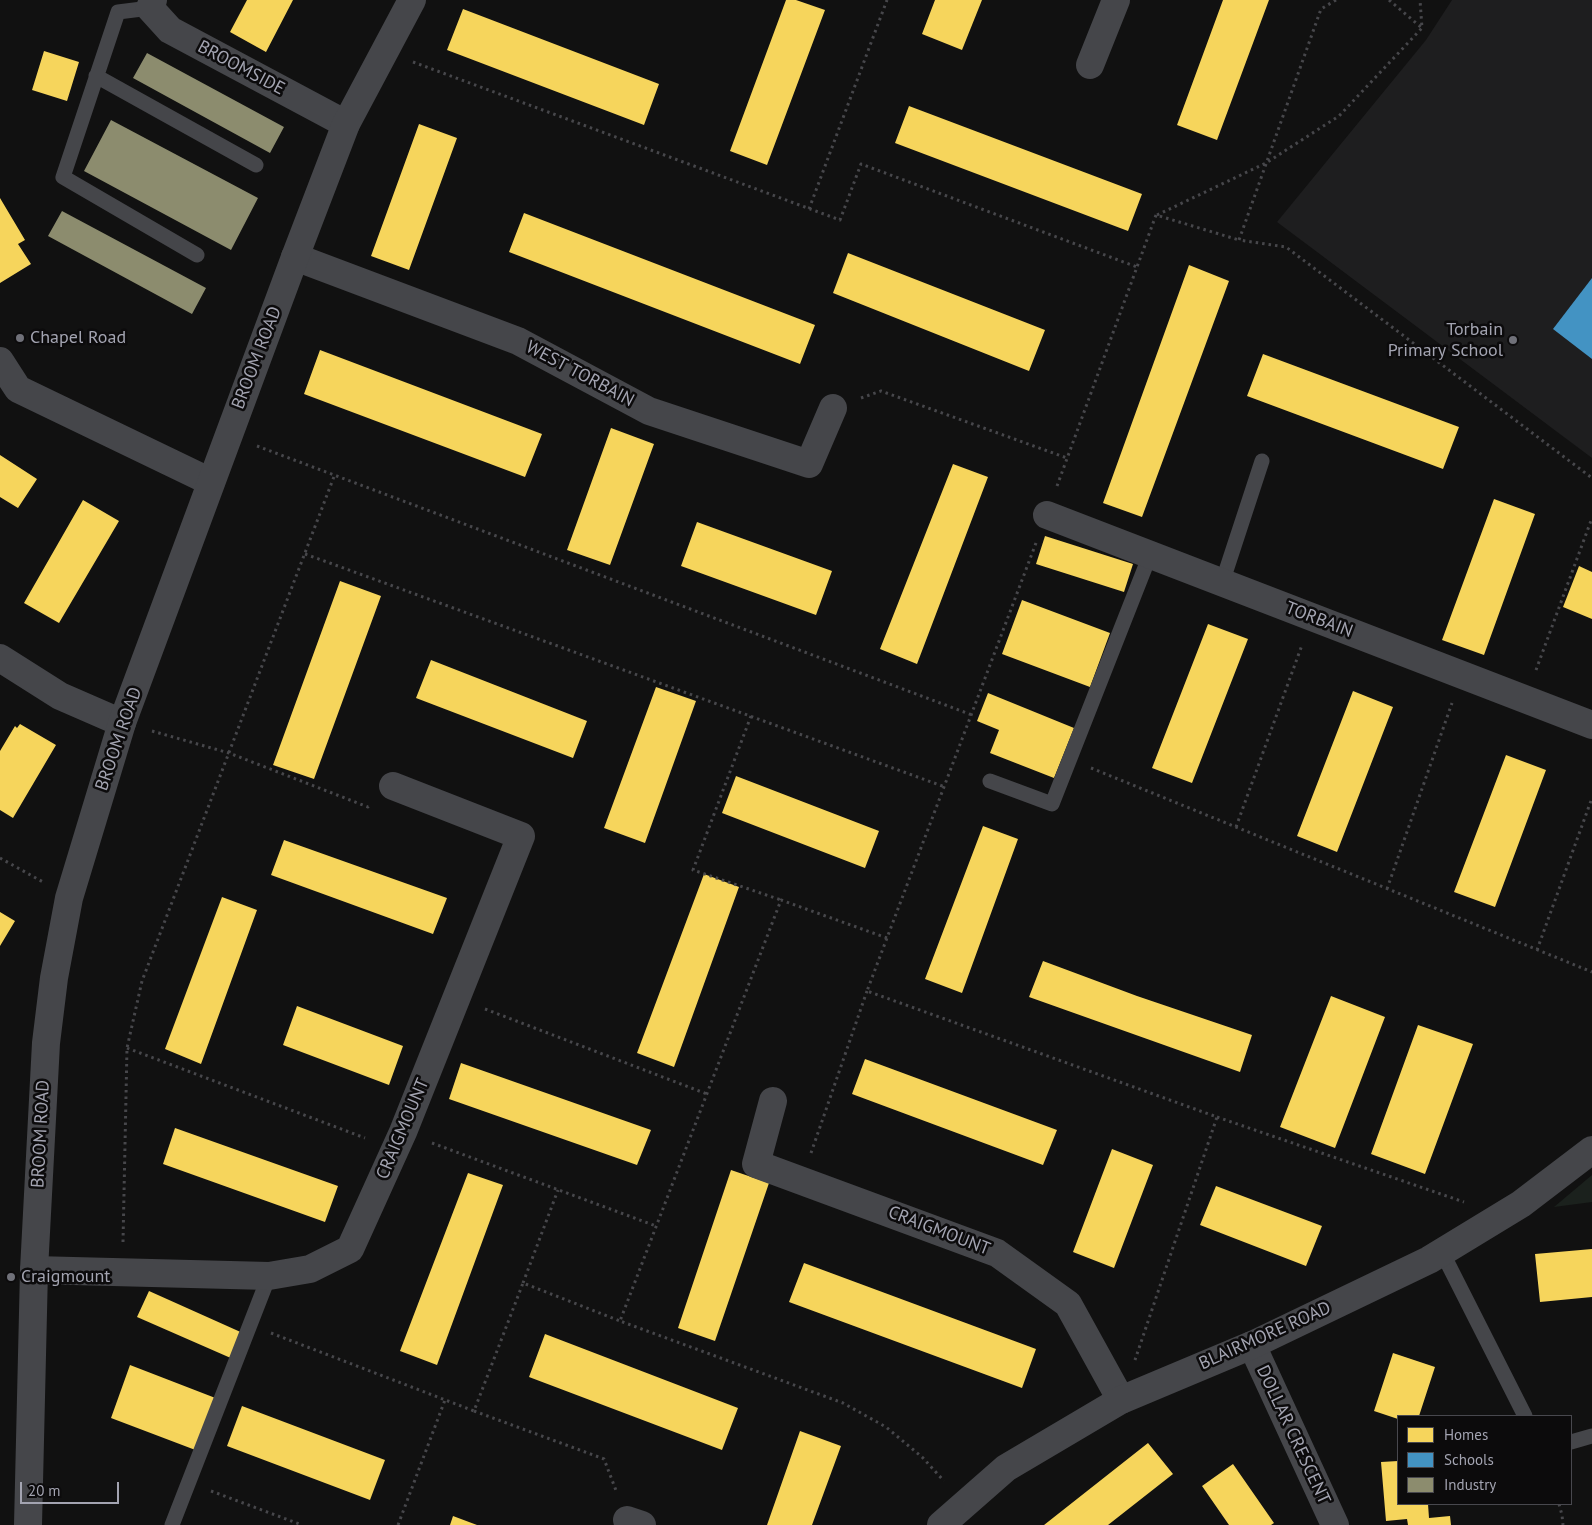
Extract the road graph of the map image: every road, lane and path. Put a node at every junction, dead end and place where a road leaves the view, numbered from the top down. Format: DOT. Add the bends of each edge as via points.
graph roads {
  1 [pos="412,0"];
  2 [pos="887,0"];
  3 [pos="1116,0"];
  4 [pos="1336,0"];
  5 [pos="1388,0"];
  6 [pos="1420,0"];
  7 [pos="151,4"];
  8 [pos="1422,28"];
  9 [pos="384,51"];
  10 [pos="1090,65"];
  11 [pos="96,76"];
  12 [pos="346,124"];
  13 [pos="1266,163"];
  14 [pos="256,165"];
  15 [pos="809,209"];
  16 [pos="1156,215"];
  17 [pos="197,255"];
  18 [pos="295,257"];
  19 [pos="1137,267"];
  20 [pos="0,361"];
  21 [pos="833,408"];
  22 [pos="228,435"];
  23 [pos="1067,458"];
  24 [pos="1262,461"];
  25 [pos="335,474"];
  26 [pos="1592,478"];
  27 [pos="211,482"];
  28 [pos="1047,515"];
  29 [pos="1592,518"];
  30 [pos="305,554"];
  31 [pos="1150,555"];
  32 [pos="1222,583"];
  33 [pos="1312,617"];
  34 [pos="0,658"];
  35 [pos="1462,675"];
  36 [pos="1525,699"];
  37 [pos="751,716"];
  38 [pos="972,716"];
  39 [pos="122,723"];
  40 [pos="1592,725"];
  41 [pos="229,753"];
  42 [pos="1070,759"];
  43 [pos="990,781"];
  44 [pos="393,786"];
  45 [pos="945,787"];
  46 [pos="1592,798"];
  47 [pos="1236,828"];
  48 [pos="0,858"];
  49 [pos="1387,889"];
  50 [pos="69,898"];
  51 [pos="781,900"];
  52 [pos="887,938"];
  53 [pos="1537,950"];
  54 [pos="1592,972"];
  55 [pos="867,991"];
  56 [pos="457,998"];
  57 [pos="128,1048"];
  58 [pos="707,1094"];
  59 [pos="773,1101"];
  60 [pos="1217,1116"];
  61 [pos="400,1141"];
  62 [pos="1592,1150"];
  63 [pos="802,1180"];
  64 [pos="558,1190"];
  65 [pos="1502,1215"];
  66 [pos="656,1226"];
  67 [pos="1442,1252"];
  68 [pos="34,1270"];
  69 [pos="122,1272"];
  70 [pos="269,1276"];
  71 [pos="523,1283"];
  72 [pos="620,1320"];
  73 [pos="250,1325"];
  74 [pos="1252,1345"];
  75 [pos="446,1400"];
  76 [pos="1121,1400"];
  77 [pos="474,1411"];
  78 [pos="1524,1415"];
  79 [pos="1592,1436"];
  80 [pos="1572,1442"];
  81 [pos="210,1491"];
  82 [pos="965,1504"];
  83 [pos="1559,1505"];
  84 [pos="635,1522"];
  85 [pos="28,1525"];
  86 [pos="172,1525"];
  87 [pos="302,1525"];
  88 [pos="398,1525"];
  89 [pos="941,1525"];
  90 [pos="1335,1525"];
  91 [pos="1563,1525"];
  1 -- 9 [label="street, BROOM ROAD"];
  2 -- 15 [label="path"];
  3 -- 10 [label="street"];
  4 -- 13 [label="path" via="1321,9"];
  5 -- 8 [label="path"];
  6 -- 8 [label="path"];
  7 -- 11 [label="lane" via="118,12"];
  7 -- 12 [label="street, BROOMSIDE" via="170,30"];
  8 -- 13 [label="path" via="1340,116"];
  9 -- 12 [label="street, BROOM ROAD"];
  9 -- 15 [label="path"];
  11 -- 14 [label="lane"];
  11 -- 17 [label="lane" via="63,177"];
  12 -- 18 [label="street, BROOM ROAD"];
  13 -- 16 [label="path"];
  13 -- 26 [label="path" via="1239,240 1286,247"];
  15 -- 19 [label="path" via="840,220 861,164"];
  18 -- 21 [label="street, WEST TORBAIN" via="518,341 649,412 809,464"];
  18 -- 22 [label="street, BROOM ROAD"];
  20 -- 27 [label="street" via="18,389"];
  21 -- 23 [label="path" via="881,390"];
  22 -- 25 [label="path"];
  22 -- 27 [label="street, BROOM ROAD"];
  24 -- 32 [label="lane"];
  25 -- 30 [label="path"];
  25 -- 38 [label="path"];
  27 -- 39 [label="street, BROOM ROAD"];
  28 -- 31 [label="street, TORBAIN"];
  29 -- 36 [label="path"];
  30 -- 37 [label="path"];
  30 -- 41 [label="path"];
  31 -- 32 [label="street, TORBAIN"];
  31 -- 42 [label="lane"];
  32 -- 33 [label="street, TORBAIN"];
  33 -- 35 [label="street, TORBAIN"];
  33 -- 47 [label="path"];
  34 -- 39 [label="street" via="60,696"];
  35 -- 36 [label="street, TORBAIN"];
  35 -- 49 [label="path"];
  36 -- 40 [label="street, TORBAIN"];
  37 -- 45 [label="path"];
  37 -- 51 [label="path" via="693,870"];
  39 -- 41 [label="path"];
  39 -- 50 [label="street, BROOM ROAD"];
  41 -- 44 [label="path" via="368,807"];
  41 -- 57 [label="path" via="142,981"];
  42 -- 43 [label="lane" via="1052,804"];
  42 -- 47 [label="path"];
  44 -- 56 [label="street, CRAIGMOUNT" via="521,836"];
  46 -- 53 [label="path"];
  47 -- 49 [label="path"];
  48 -- 50 [label="path"];
  49 -- 53 [label="path"];
  50 -- 68 [label="street, BROOM ROAD" via="46,1043"];
  51 -- 52 [label="path"];
  51 -- 58 [label="path"];
  53 -- 54 [label="path"];
  55 -- 63 [label="path"];
  56 -- 58 [label="path"];
  56 -- 61 [label="street, CRAIGMOUNT"];
  57 -- 61 [label="path"];
  57 -- 69 [label="path"];
  58 -- 66 [label="path"];
  59 -- 63 [label="street, CRAIGMOUNT" via="756,1164"];
  60 -- 65 [label="path"];
  61 -- 64 [label="path"];
  61 -- 70 [label="street, CRAIGMOUNT" via="350,1249 310,1269"];
  62 -- 65 [label="street, BLAIRMORE ROAD"];
  63 -- 76 [label="street, CRAIGMOUNT" via="997,1253 1068,1304"];
  64 -- 66 [label="path"];
  64 -- 71 [label="path"];
  65 -- 67 [label="street, BLAIRMORE ROAD"];
  66 -- 72 [label="path"];
  67 -- 74 [label="street, BLAIRMORE ROAD"];
  67 -- 78 [label="lane"];
  68 -- 69 [label="street, CRAIGMOUNT"];
  68 -- 85 [label="street, BROOM ROAD"];
  69 -- 70 [label="street, CRAIGMOUNT"];
  70 -- 73 [label="lane"];
  71 -- 72 [label="path"];
  71 -- 77 [label="path"];
  72 -- 82 [label="path" via="843,1403 886,1427 922,1457"];
  73 -- 75 [label="path"];
  73 -- 86 [label="lane"];
  74 -- 76 [label="street, BLAIRMORE ROAD"];
  74 -- 90 [label="street, DOLLAR CRESCENT"];
  75 -- 77 [label="path"];
  75 -- 88 [label="path"];
  76 -- 82 [label="street, BLAIRMORE ROAD" via="1006,1468"];
  77 -- 84 [label="path" via="604,1459"];
  79 -- 80 [label="lane"];
  81 -- 87 [label="path"];
  82 -- 89 [label="street, BLAIRMORE ROAD"];
  83 -- 91 [label="path"];
}
